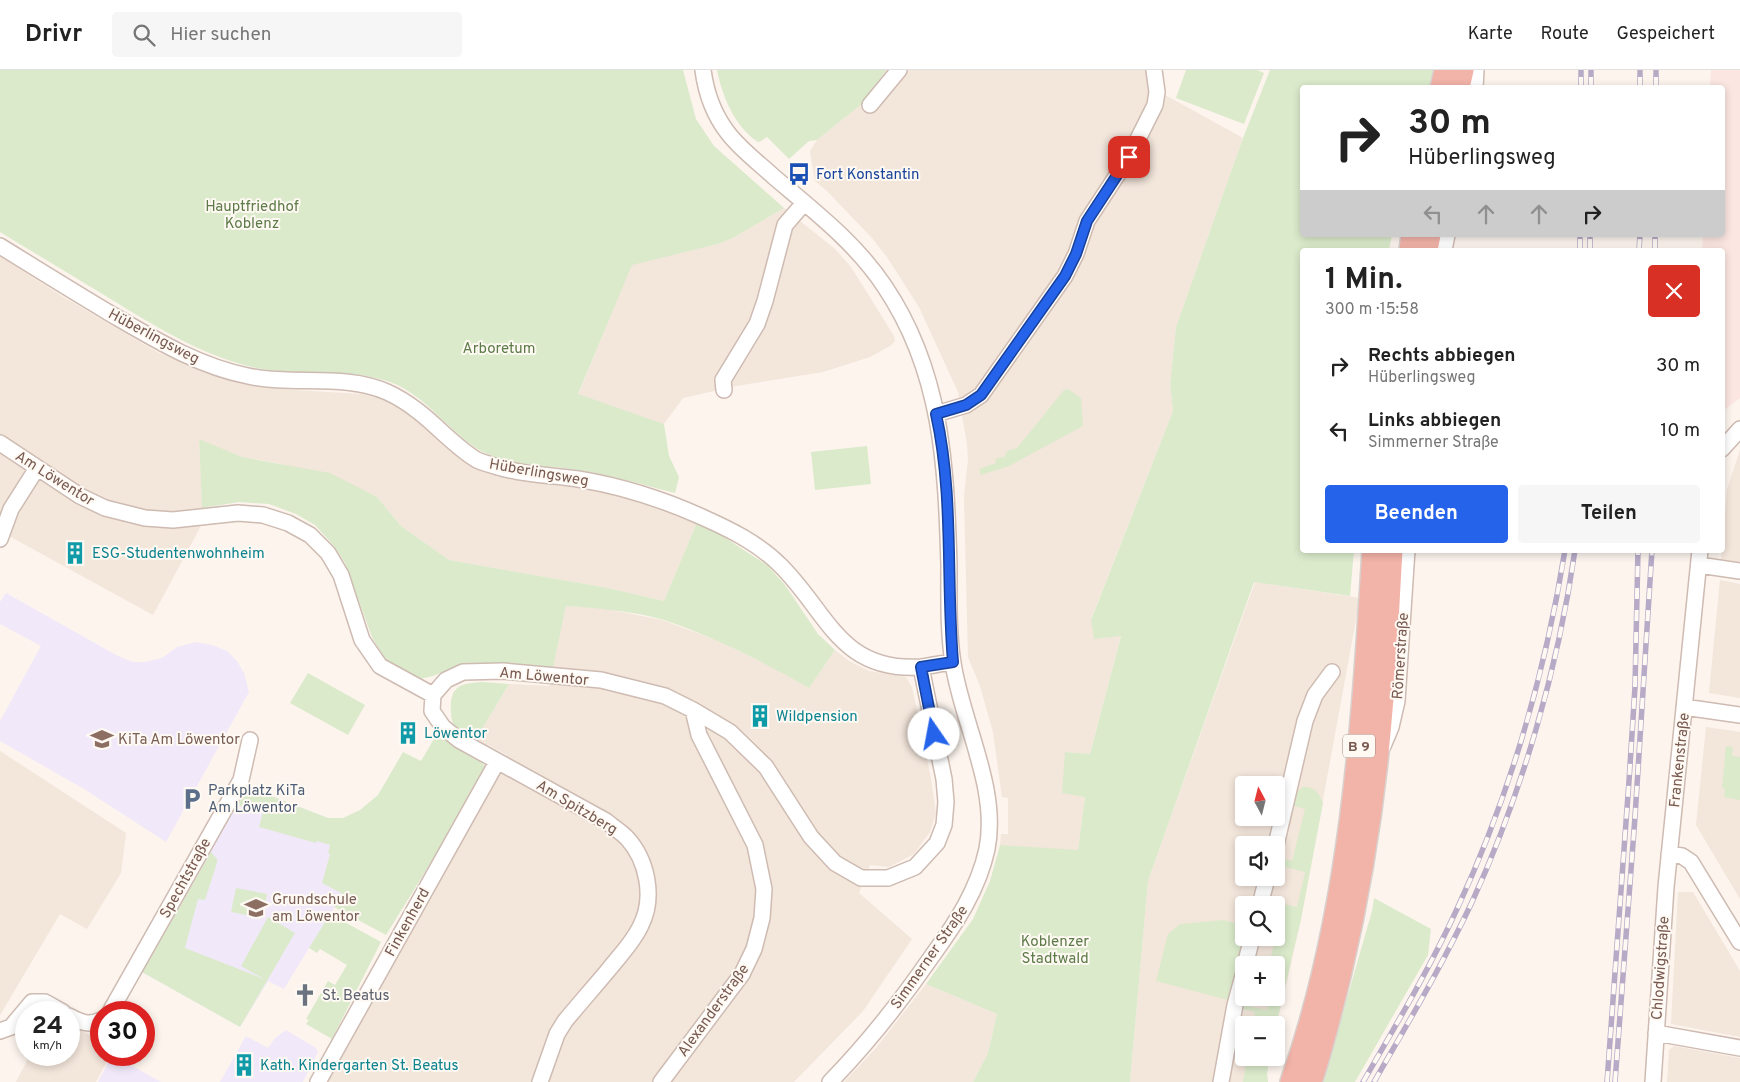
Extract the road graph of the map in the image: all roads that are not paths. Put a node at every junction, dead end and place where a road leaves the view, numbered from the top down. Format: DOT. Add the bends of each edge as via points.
graph roads {
  1 [pos="702,70"];
  2 [pos="899,70"];
  3 [pos="1154,70"];
  4 [pos="1445,70"];
  5 [pos="1463,70"];
  6 [pos="1476,70"];
  7 [pos="1442,85"];
  8 [pos="1460,85"];
  9 [pos="1475,85"];
  10 [pos="870,105"];
  11 [pos="804,203"];
  12 [pos="0,246"];
  13 [pos="724,390"];
  14 [pos="936,414"];
  15 [pos="1740,429"];
  16 [pos="0,444"];
  17 [pos="1725,446"];
  18 [pos="37,468"];
  19 [pos="0,539"];
  20 [pos="1373,553"];
  21 [pos="1392,553"];
  22 [pos="1408,553"];
  23 [pos="1700,558"];
  24 [pos="1740,571"];
  25 [pos="953,662"];
  26 [pos="921,667"];
  27 [pos="1332,672"];
  28 [pos="433,695"];
  29 [pos="1684,707"];
  30 [pos="693,710"];
  31 [pos="1740,715"];
  32 [pos="250,740"];
  33 [pos="1377,759"];
  34 [pos="497,762"];
  35 [pos="1278,836"];
  36 [pos="1670,854"];
  37 [pos="1740,942"];
  38 [pos="116,1001"];
  39 [pos="1235,1005"];
  40 [pos="15,1023"];
  41 [pos="0,1031"];
  42 [pos="1656,1033"];
  43 [pos="1740,1048"];
  44 [pos="318,1082"];
  45 [pos="540,1082"];
  46 [pos="660,1082"];
  47 [pos="830,1082"];
  48 [pos="1221,1082"];
  49 [pos="1291,1082"];
  50 [pos="1311,1082"];
  51 [pos="1653,1082"];
  1 -- 11 [label="street, Simmerner Straße" via="714,110 729,134"];
  2 -- 10 [label="street"];
  3 -- 14 [label="street" via="1157,92 1149,120 1087,221 1065,276 981,395 966,405"];
  4 -- 7 [label="highway"];
  5 -- 8 [label="highway"];
  6 -- 9 [label="street"];
  11 -- 13 [label="street" via="785,225 757,324 722,380"];
  11 -- 14 [label="street, Simmerner Straße" via="839,233 885,287 913,339"];
  12 -- 26 [label="street, Hüberlingsweg" via="151,338 205,364 275,381 327,381 371,386 410,405 478,460 502,468 624,488 673,504 724,527 778,563 800,586 830,627 855,652 871,661"];
  14 -- 25 [label="street, Simmerner Straße" via="942,441 947,501"];
  15 -- 17 [label="street"];
  16 -- 18 [label="street, Am Löwentor"];
  18 -- 19 [label="street" via="11,508"];
  18 -- 28 [label="street, Am Löwentor" via="105,508 146,518 173,520 238,514 262,515 288,523 310,536 328,553 341,576 362,640 380,666"];
  20 -- 49 [label="highway, B 9" via="1348,845 1313,1010"];
  21 -- 33 [label="highway, B 9"];
  22 -- 33 [label="street, Römerstraße" via="1397,701 1391,727"];
  23 -- 24 [label="street"];
  23 -- 29 [label="street, Frankenstraße"];
  25 -- 26 [label="street, Hüberlingsweg"];
  25 -- 47 [label="street, Simmerner Straße" via="986,789 987,847 979,879 962,914 903,998"];
  26 -- 30 [label="street, Am Löwentor" via="944,779 944,825 937,844 915,867 888,878 861,878 835,862 811,837 766,767 730,732"];
  27 -- 35 [label="street" via="1315,695 1306,721"];
  28 -- 30 [label="street, Am Löwentor" via="446,680 463,672 503,671 601,680 665,696"];
  28 -- 34 [label="street, Am Spitzberg" via="432,712 442,727"];
  29 -- 31 [label="street"];
  29 -- 36 [label="street, Frankenstraße"];
  30 -- 46 [label="street, Alexanderstraße" via="699,734 755,845 764,889 762,918 754,949 742,974"];
  32 -- 38 [label="street, Spechtstraße" via="241,780"];
  33 -- 50 [label="highway, B 9" via="1366,846 1348,942"];
  34 -- 44 [label="street, Finkenherd"];
  34 -- 45 [label="street, Am Spitzberg" via="606,821 639,854 648,887 642,923 632,941 565,1021"];
  36 -- 37 [label="street" via="1682,856 1690,862"];
  36 -- 42 [label="street, Chlodwigstraße"];
  39 -- 48 [label="street"];
  40 -- 41 [label="street"];
  42 -- 43 [label="street"];
  42 -- 51 [label="street, Chlodwigstraße"];
}
